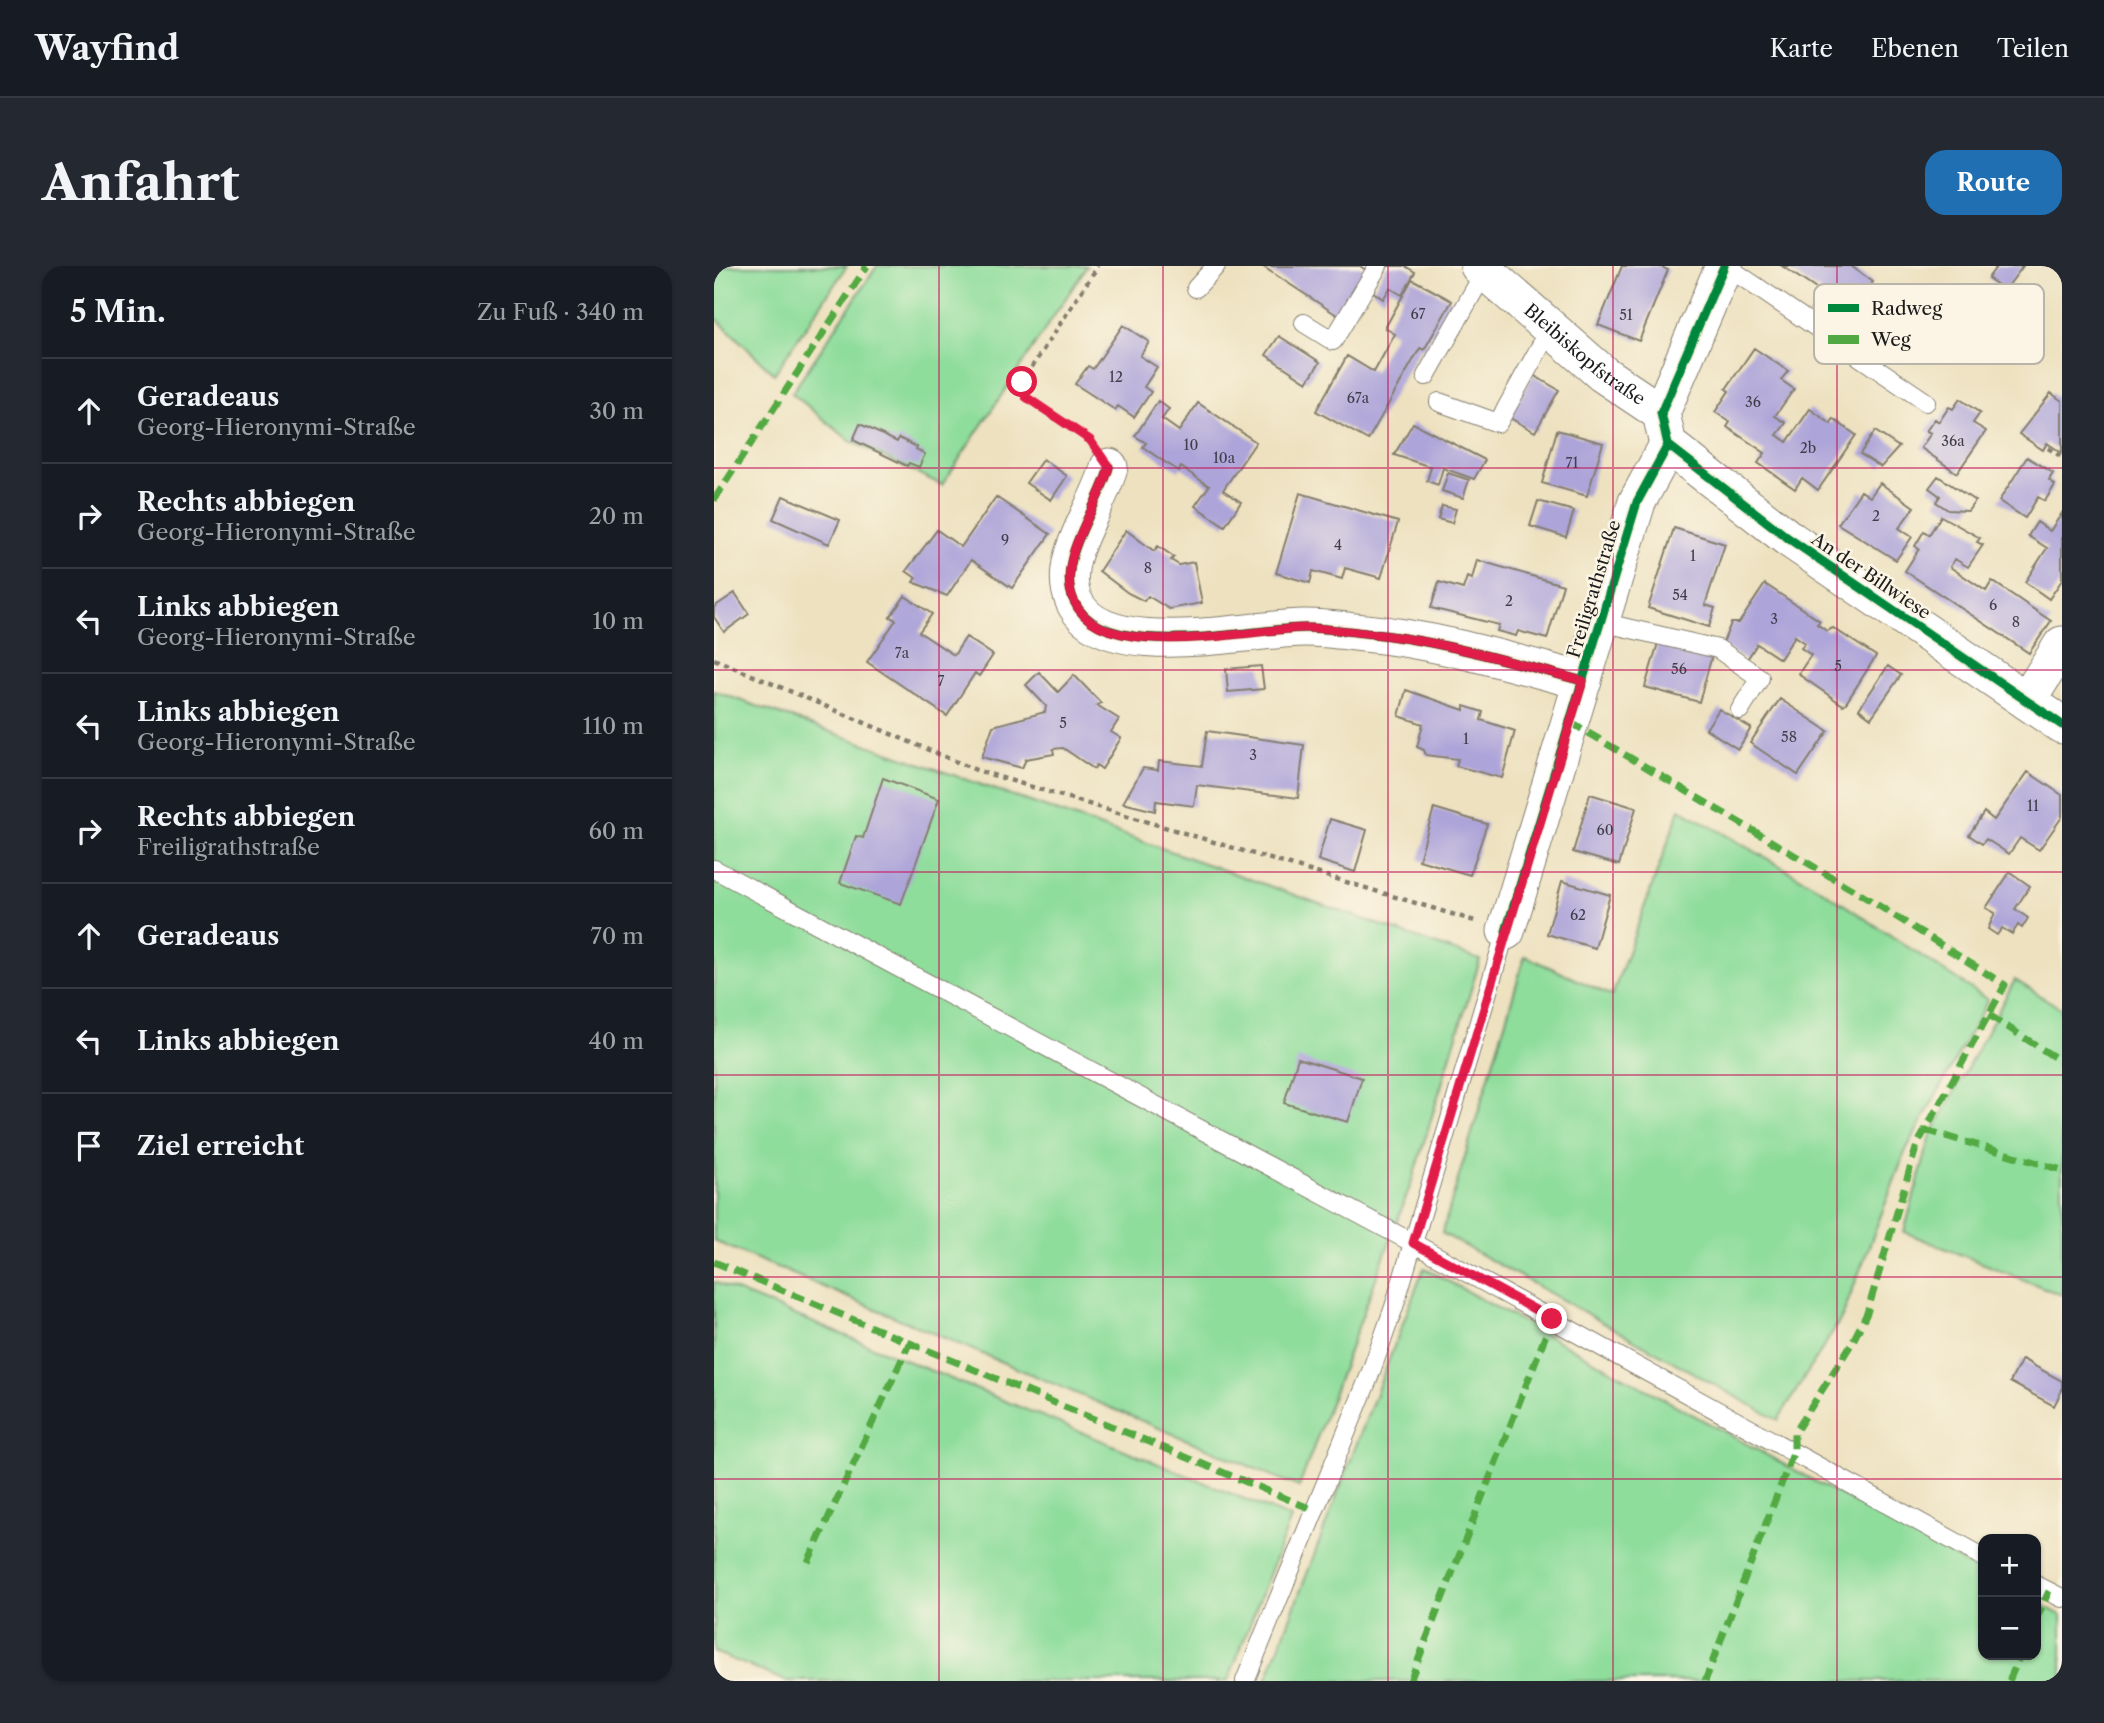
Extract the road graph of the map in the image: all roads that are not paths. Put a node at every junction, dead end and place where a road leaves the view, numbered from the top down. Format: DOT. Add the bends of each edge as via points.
graph roads {
  1 [pos="1216,266"];
  2 [pos="1378,266"];
  3 [pos="1725,266"];
  4 [pos="1482,268"];
  5 [pos="1196,288"];
  6 [pos="1304,323"];
  7 [pos="1814,326"];
  8 [pos="1551,327"];
  9 [pos="1870,364"];
  10 [pos="1426,376"];
  11 [pos="1439,402"];
  12 [pos="1926,402"];
  13 [pos="1665,429"];
  14 [pos="1109,467"];
  15 [pos="1601,622"];
  16 [pos="2062,645"];
  17 [pos="1583,681"];
  18 [pos="2027,701"];
  19 [pos="1740,710"];
  20 [pos="2062,725"];
  21 [pos="714,869"];
  22 [pos="1506,931"];
  23 [pos="1413,1243"];
  24 [pos="1978,1554"];
  25 [pos="2041,1588"];
  26 [pos="2062,1598"];
  27 [pos="1245,1681"];
  1 -- 5 [label="lane"];
  2 -- 6 [label="lane" via="1333,341"];
  3 -- 7 [label="lane"];
  3 -- 13 [label="street, Freiligrathstraße"];
  4 -- 8 [label="street, Bleibiskopfstraße"];
  4 -- 10 [label="lane"];
  8 -- 11 [label="lane" via="1498,423"];
  8 -- 13 [label="street, Bleibiskopfstraße"];
  9 -- 12 [label="lane"];
  13 -- 15 [label="street, Freiligrathstraße" via="1637,502"];
  13 -- 18 [label="street, An der Billwiese" via="1788,538"];
  14 -- 17 [label="street" via="1070,566 1074,603 1095,623 1160,639 1306,628 1367,633 1432,642"];
  15 -- 17 [label="street, Freiligrathstraße"];
  15 -- 19 [label="lane" via="1718,649 1760,678"];
  16 -- 18 [label="street"];
  17 -- 22 [label="street, Freiligrathstraße"];
  18 -- 20 [label="street, An der Billwiese"];
  21 -- 23 [label="lane"];
  22 -- 23 [label="lane"];
  23 -- 24 [label="lane"];
  23 -- 27 [label="lane" via="1369,1377"];
  25 -- 26 [label="lane"];
}
